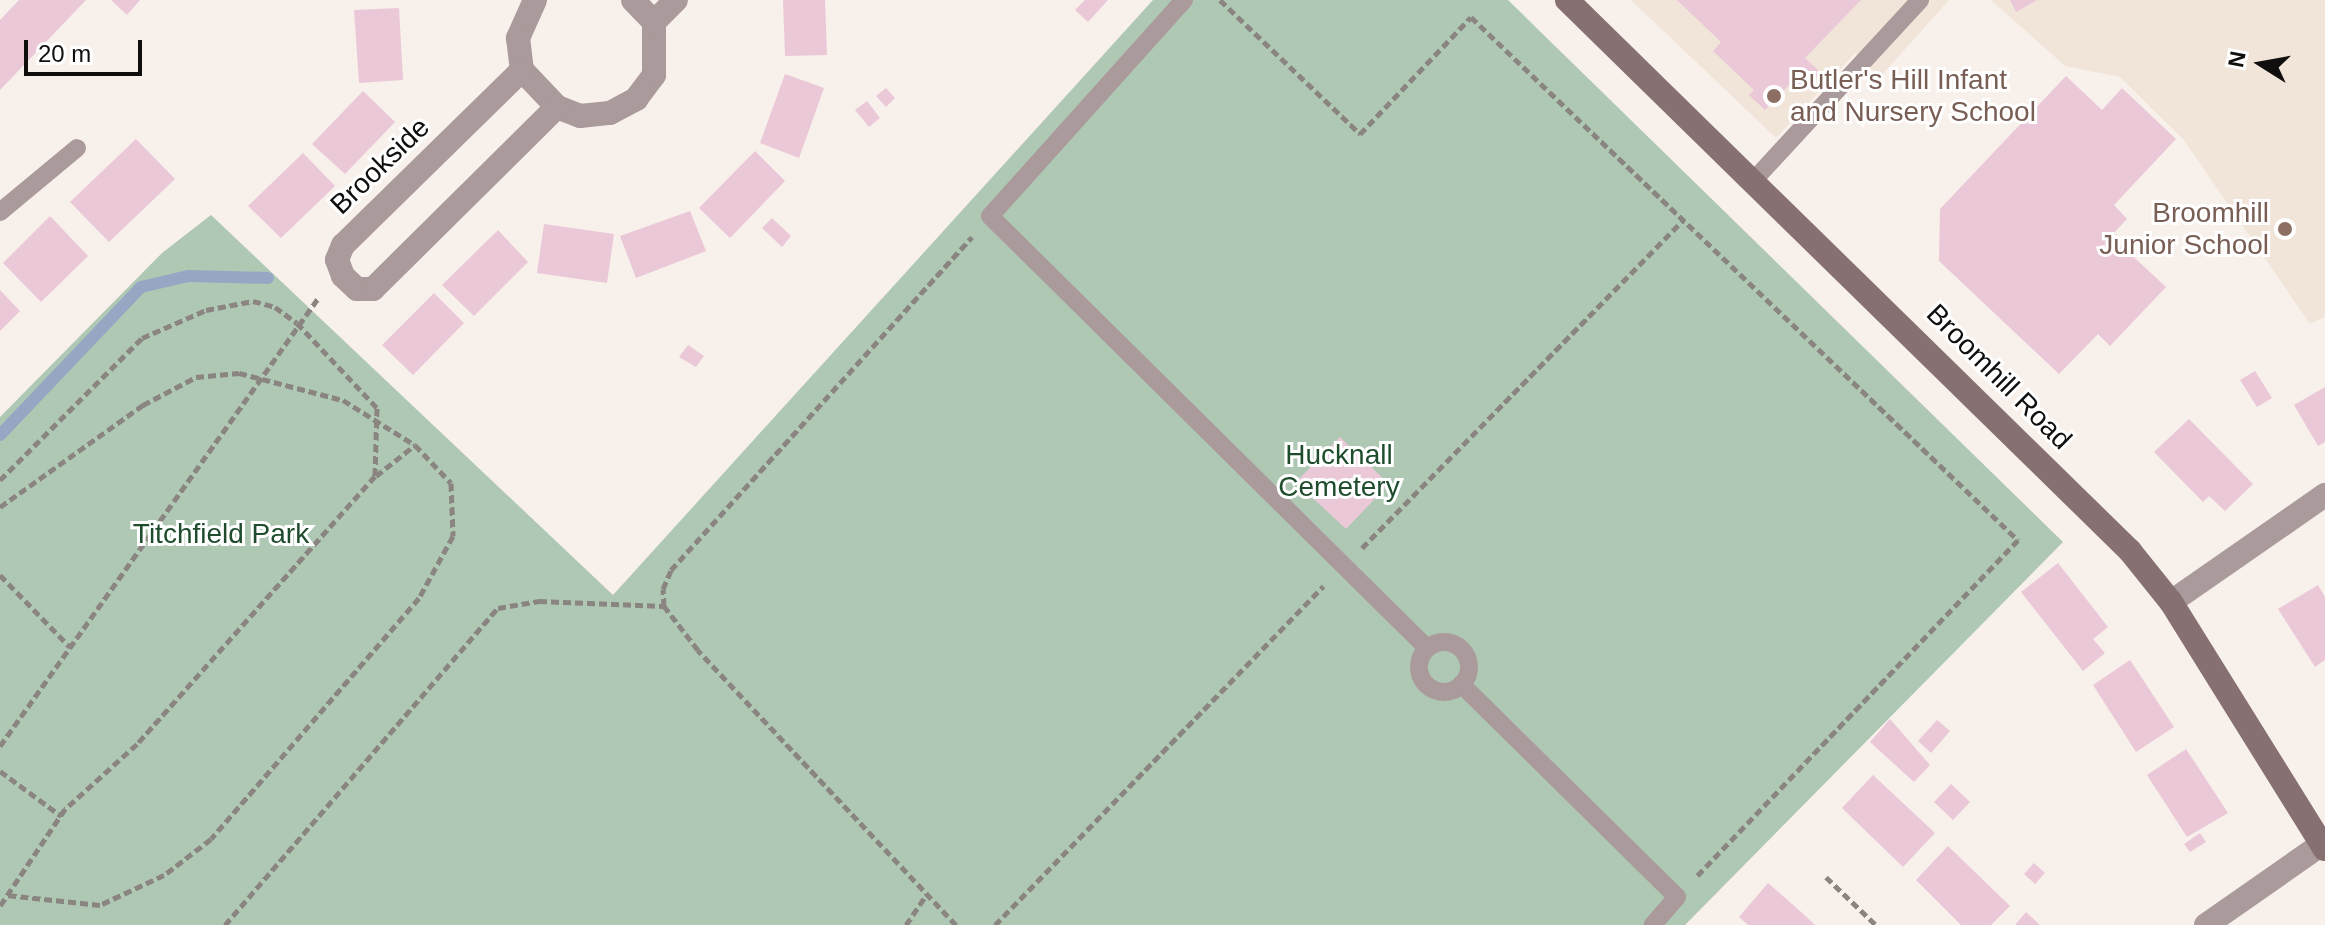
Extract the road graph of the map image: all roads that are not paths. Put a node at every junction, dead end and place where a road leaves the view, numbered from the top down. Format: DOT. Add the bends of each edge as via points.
graph roads {
  1 [pos="535,0"];
  2 [pos="633,0"];
  3 [pos="676,0"];
  4 [pos="1184,0"];
  5 [pos="1567,0"];
  6 [pos="1920,0"];
  7 [pos="654,22"];
  8 [pos="522,70"];
  9 [pos="557,107"];
  10 [pos="77,148"];
  11 [pos="1754,180"];
  12 [pos="0,212"];
  13 [pos="2325,495"];
  14 [pos="2171,602"];
  15 [pos="1427,648"];
  16 [pos="1461,684"];
  17 [pos="2323,846"];
  18 [pos="1653,925"];
  19 [pos="2206,925"];
  1 -- 8 [label="street" via="518,38"];
  2 -- 7 [label="street"];
  3 -- 7 [label="street"];
  4 -- 15 [label="lane" via="990,216"];
  5 -- 11 [label="street, Broomhill Road"];
  6 -- 11 [label="lane"];
  7 -- 9 [label="street" via="654,75 636,99 610,113 580,116"];
  8 -- 9 [label="street"];
  8 -- 9 [label="street, Brookside" via="343,245 337,260 343,276 357,289 373,289"];
  10 -- 12 [label="lane"];
  11 -- 14 [label="street, Broomhill Road" via="2029,448"];
  13 -- 14 [label="street"];
  14 -- 17 [label="street, Broomhill Road"];
  15 -- 16 [label="lane" via="1443,642 1460,647 1469,662"];
  15 -- 16 [label="lane" via="1419,664 1422,681 1436,692"];
  16 -- 18 [label="lane" via="1677,897"];
  17 -- 19 [label="street"];
}
